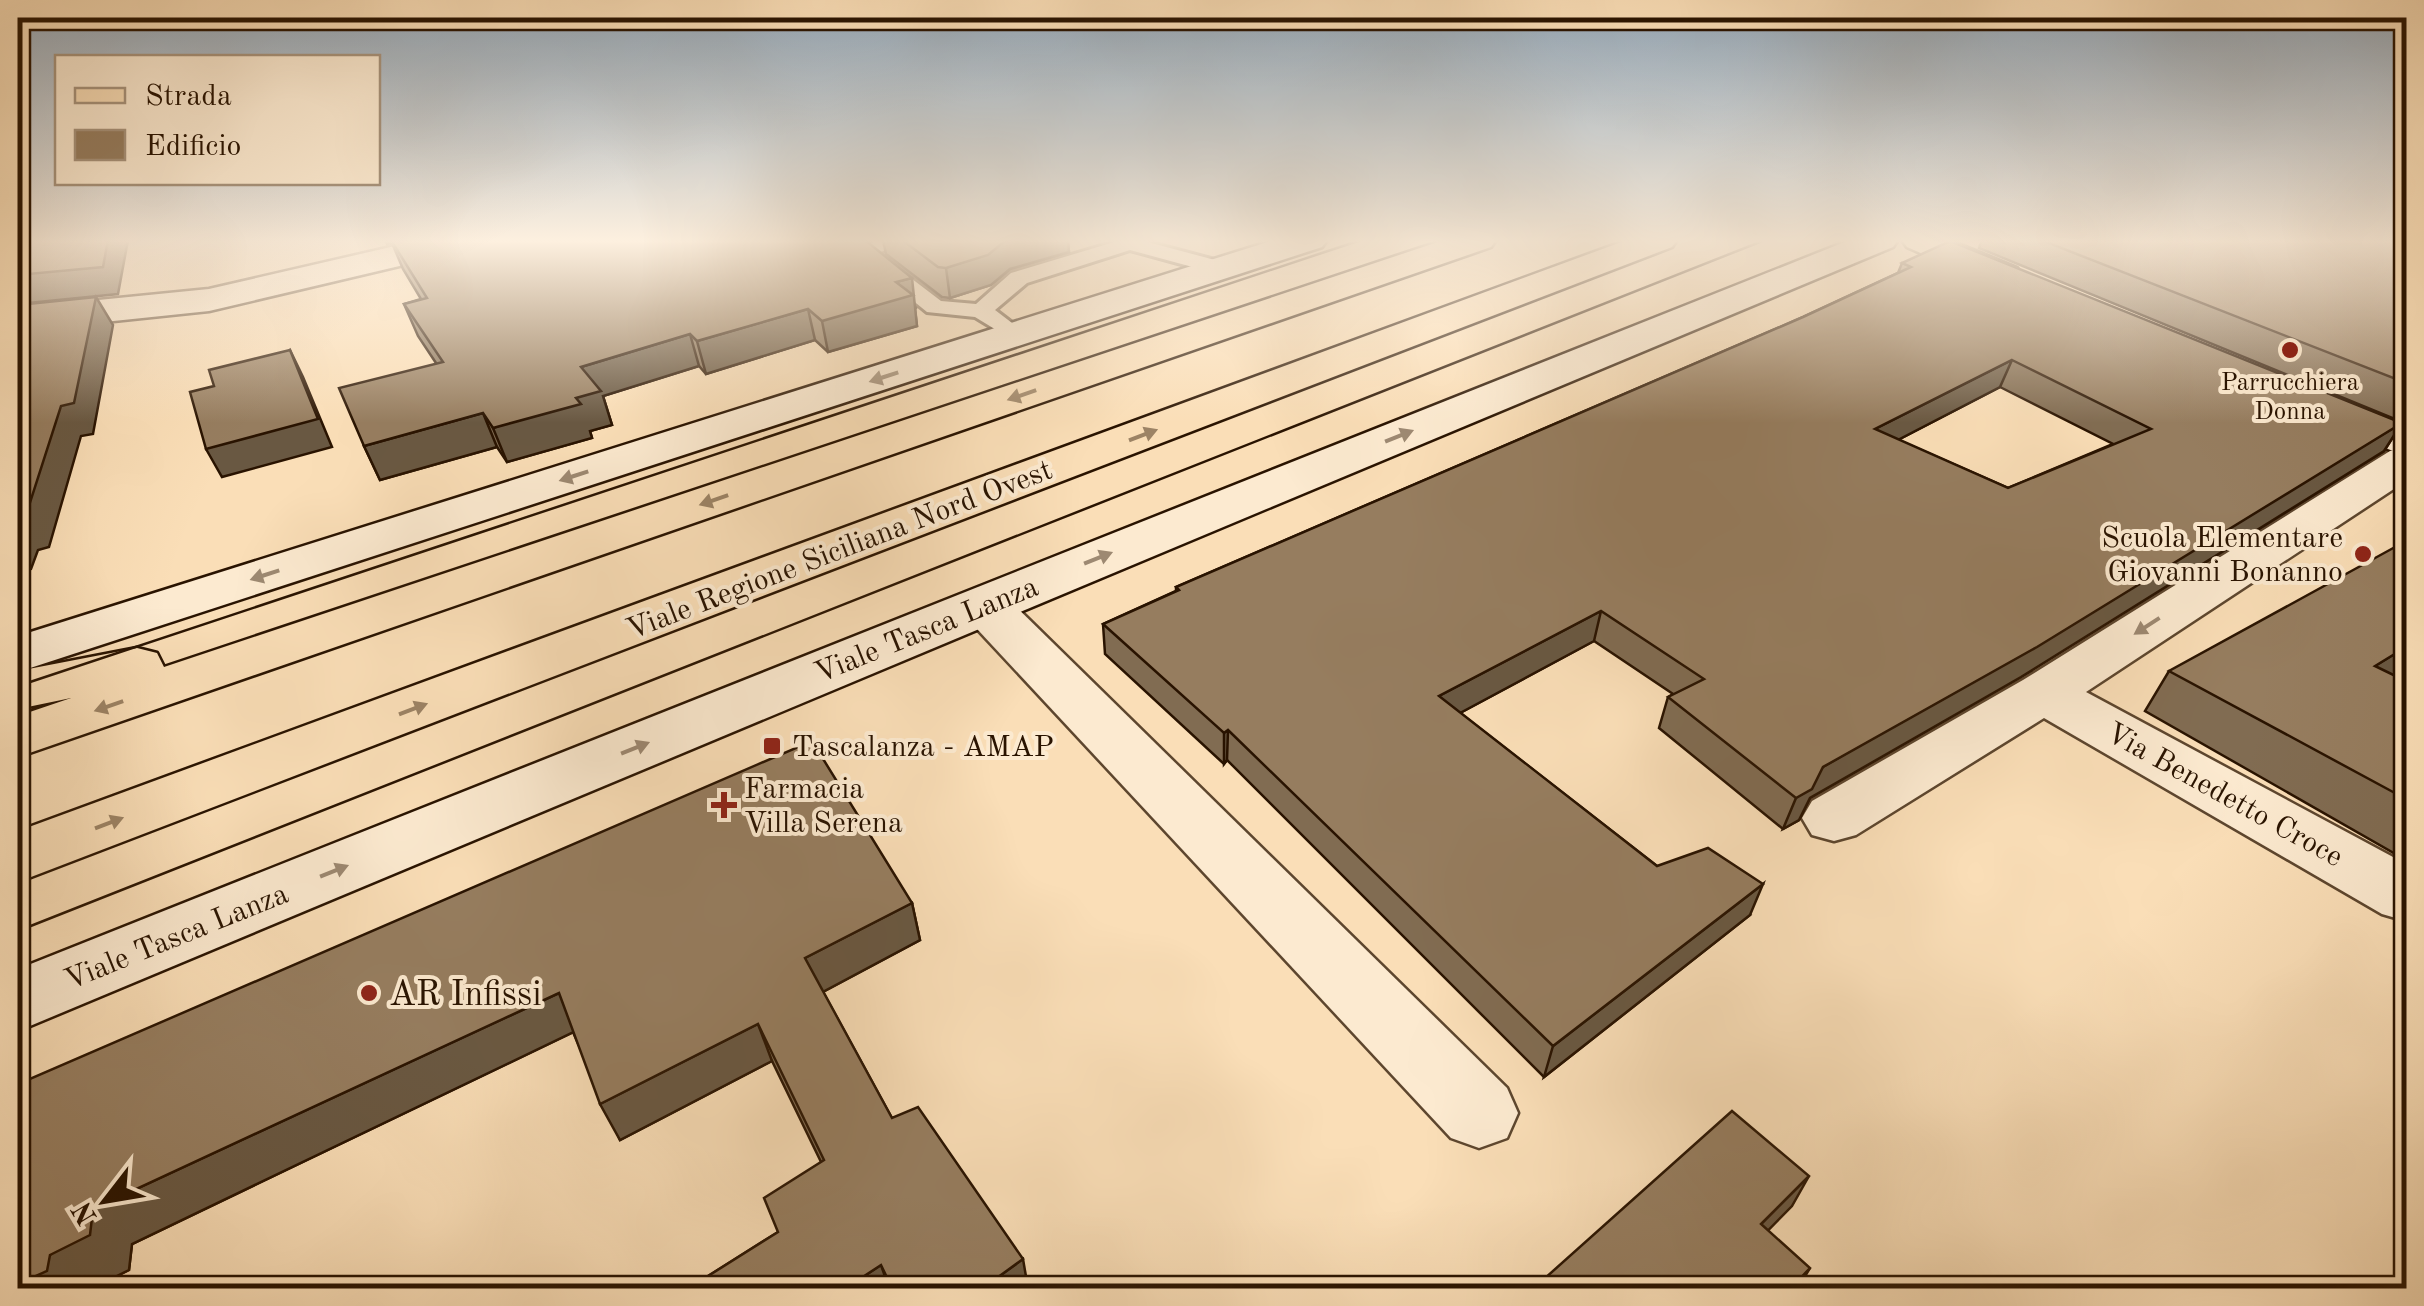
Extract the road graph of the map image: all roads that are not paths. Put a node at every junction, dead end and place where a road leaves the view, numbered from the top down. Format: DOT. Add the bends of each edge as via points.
graph roads {
  1 [pos="199,301"];
  2 [pos="927,301"];
  3 [pos="1008,301"];
  4 [pos="1089,301"];
  5 [pos="1300,301"];
  6 [pos="1498,301"];
  7 [pos="1720,301"];
  8 [pos="18,320"];
  9 [pos="998,323"];
  10 [pos="2296,397"];
  11 [pos="2406,443"];
  12 [pos="2406,461"];
  13 [pos="984,605"];
  14 [pos="351,623"];
  15 [pos="18,654"];
  16 [pos="18,690"];
  17 [pos="2043,693"];
  18 [pos="18,737"];
  19 [pos="1834,818"];
  20 [pos="18,857"];
  21 [pos="2406,896"];
  22 [pos="18,1000"];
  23 [pos="1479,1113"];
  1 -- 8 [label="street"];
  2 -- 9 [label="lane"];
  3 -- 9 [label="lane"];
  4 -- 9 [label="street"];
  5 -- 14 [label="main road, one-way"];
  20 -- 6 [label="main road, Viale Regione Siciliana Nord Ovest, one-way"];
  13 -- 7 [label="street, Viale Tasca Lanza, one-way"];
  9 -- 15 [label="street, one-way"];
  10 -- 11 [label="street"];
  12 -- 17 [label="street, one-way"];
  22 -- 13 [label="street, Viale Tasca Lanza, one-way"];
  13 -- 23 [label="street"];
  14 -- 16 [label="main road"];
  14 -- 18 [label="main road, one-way"];
  17 -- 19 [label="street"];
  17 -- 21 [label="street, Via Benedetto Croce"];
}
